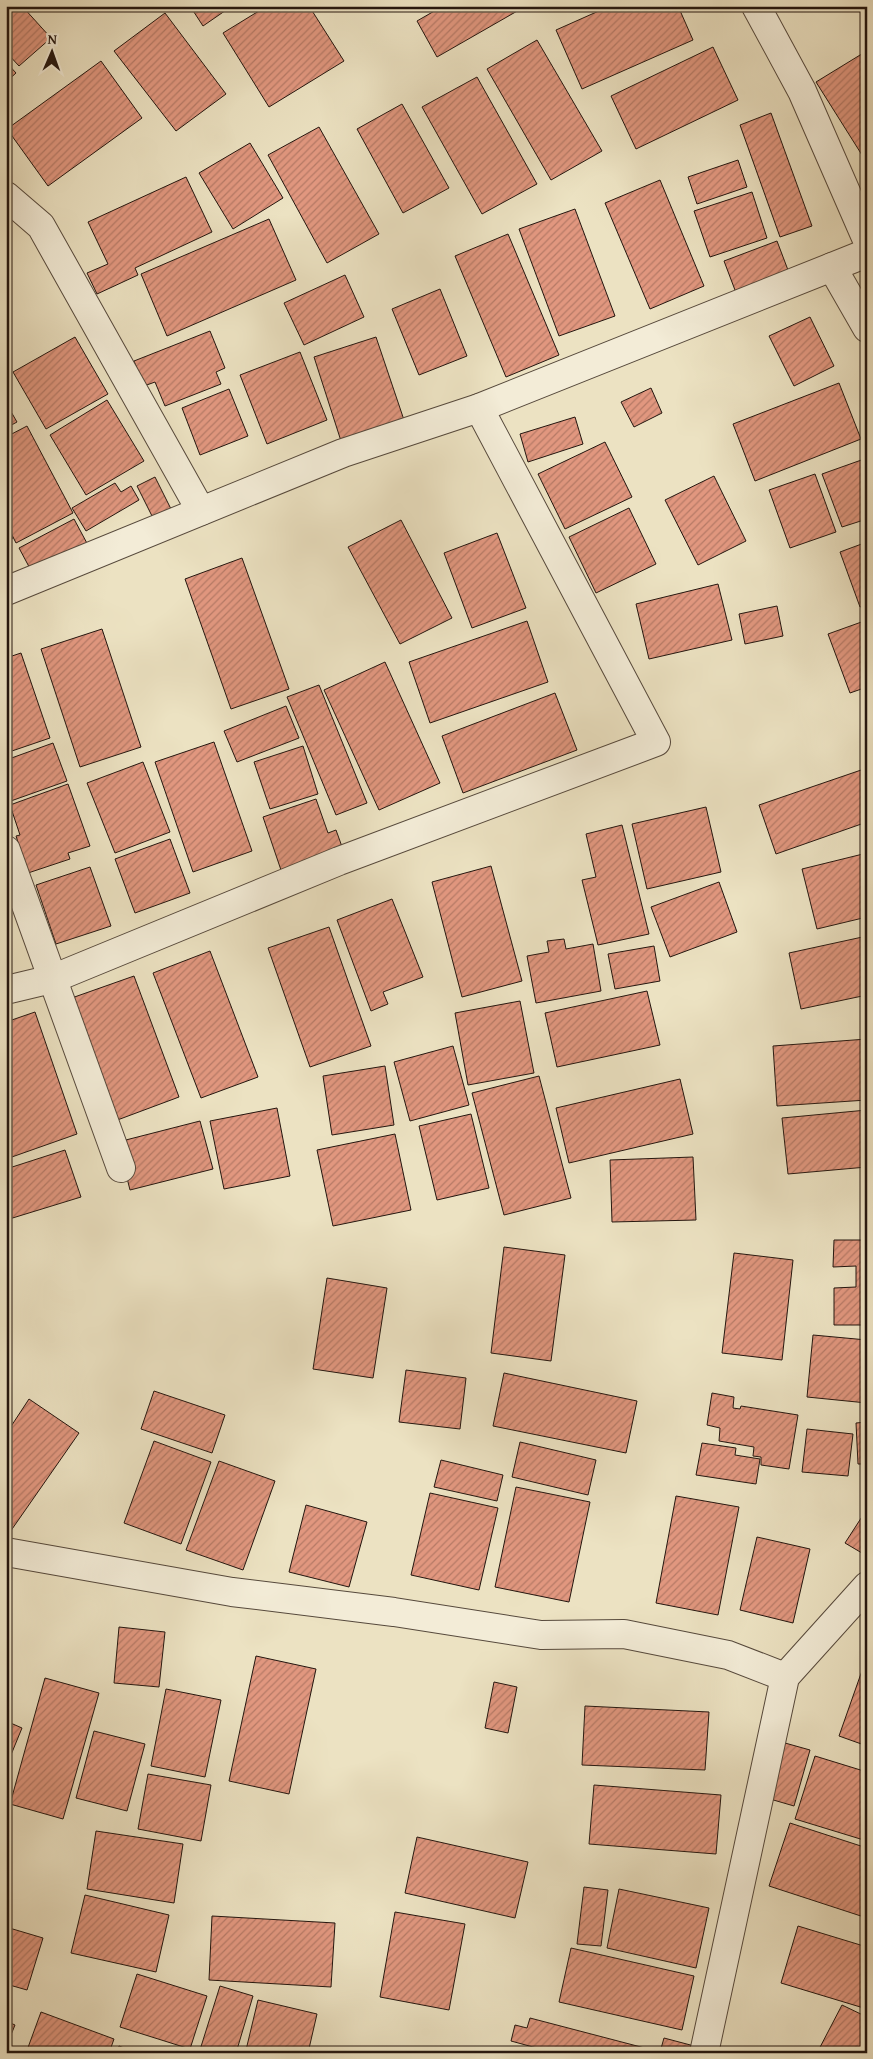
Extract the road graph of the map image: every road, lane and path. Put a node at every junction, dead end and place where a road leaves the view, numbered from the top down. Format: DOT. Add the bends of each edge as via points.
graph roads {
  1 [pos="756,6"];
  2 [pos="6,196"];
  3 [pos="867,240"];
  4 [pos="867,253"];
  5 [pos="832,267"];
  6 [pos="867,328"];
  7 [pos="479,408"];
  8 [pos="201,511"];
  9 [pos="6,591"];
  10 [pos="6,850"];
  11 [pos="52,979"];
  12 [pos="6,990"];
  13 [pos="122,1168"];
  14 [pos="6,1552"];
  15 [pos="867,1586"];
  16 [pos="785,1677"];
  17 [pos="704,2053"];
  1 -- 3 [label="street" via="802,90"];
  2 -- 8 [label="street" via="41,226"];
  4 -- 5 [label="street"];
  5 -- 6 [label="street"];
  5 -- 7 [label="street"];
  7 -- 8 [label="street" via="343,453"];
  7 -- 11 [label="street" via="656,742 339,861"];
  8 -- 9 [label="street"];
  10 -- 11 [label="street"];
  11 -- 12 [label="street"];
  11 -- 13 [label="street"];
  14 -- 16 [label="street" via="232,1592 394,1612 541,1635 624,1634 728,1655"];
  15 -- 16 [label="street"];
  16 -- 17 [label="street"];
}
